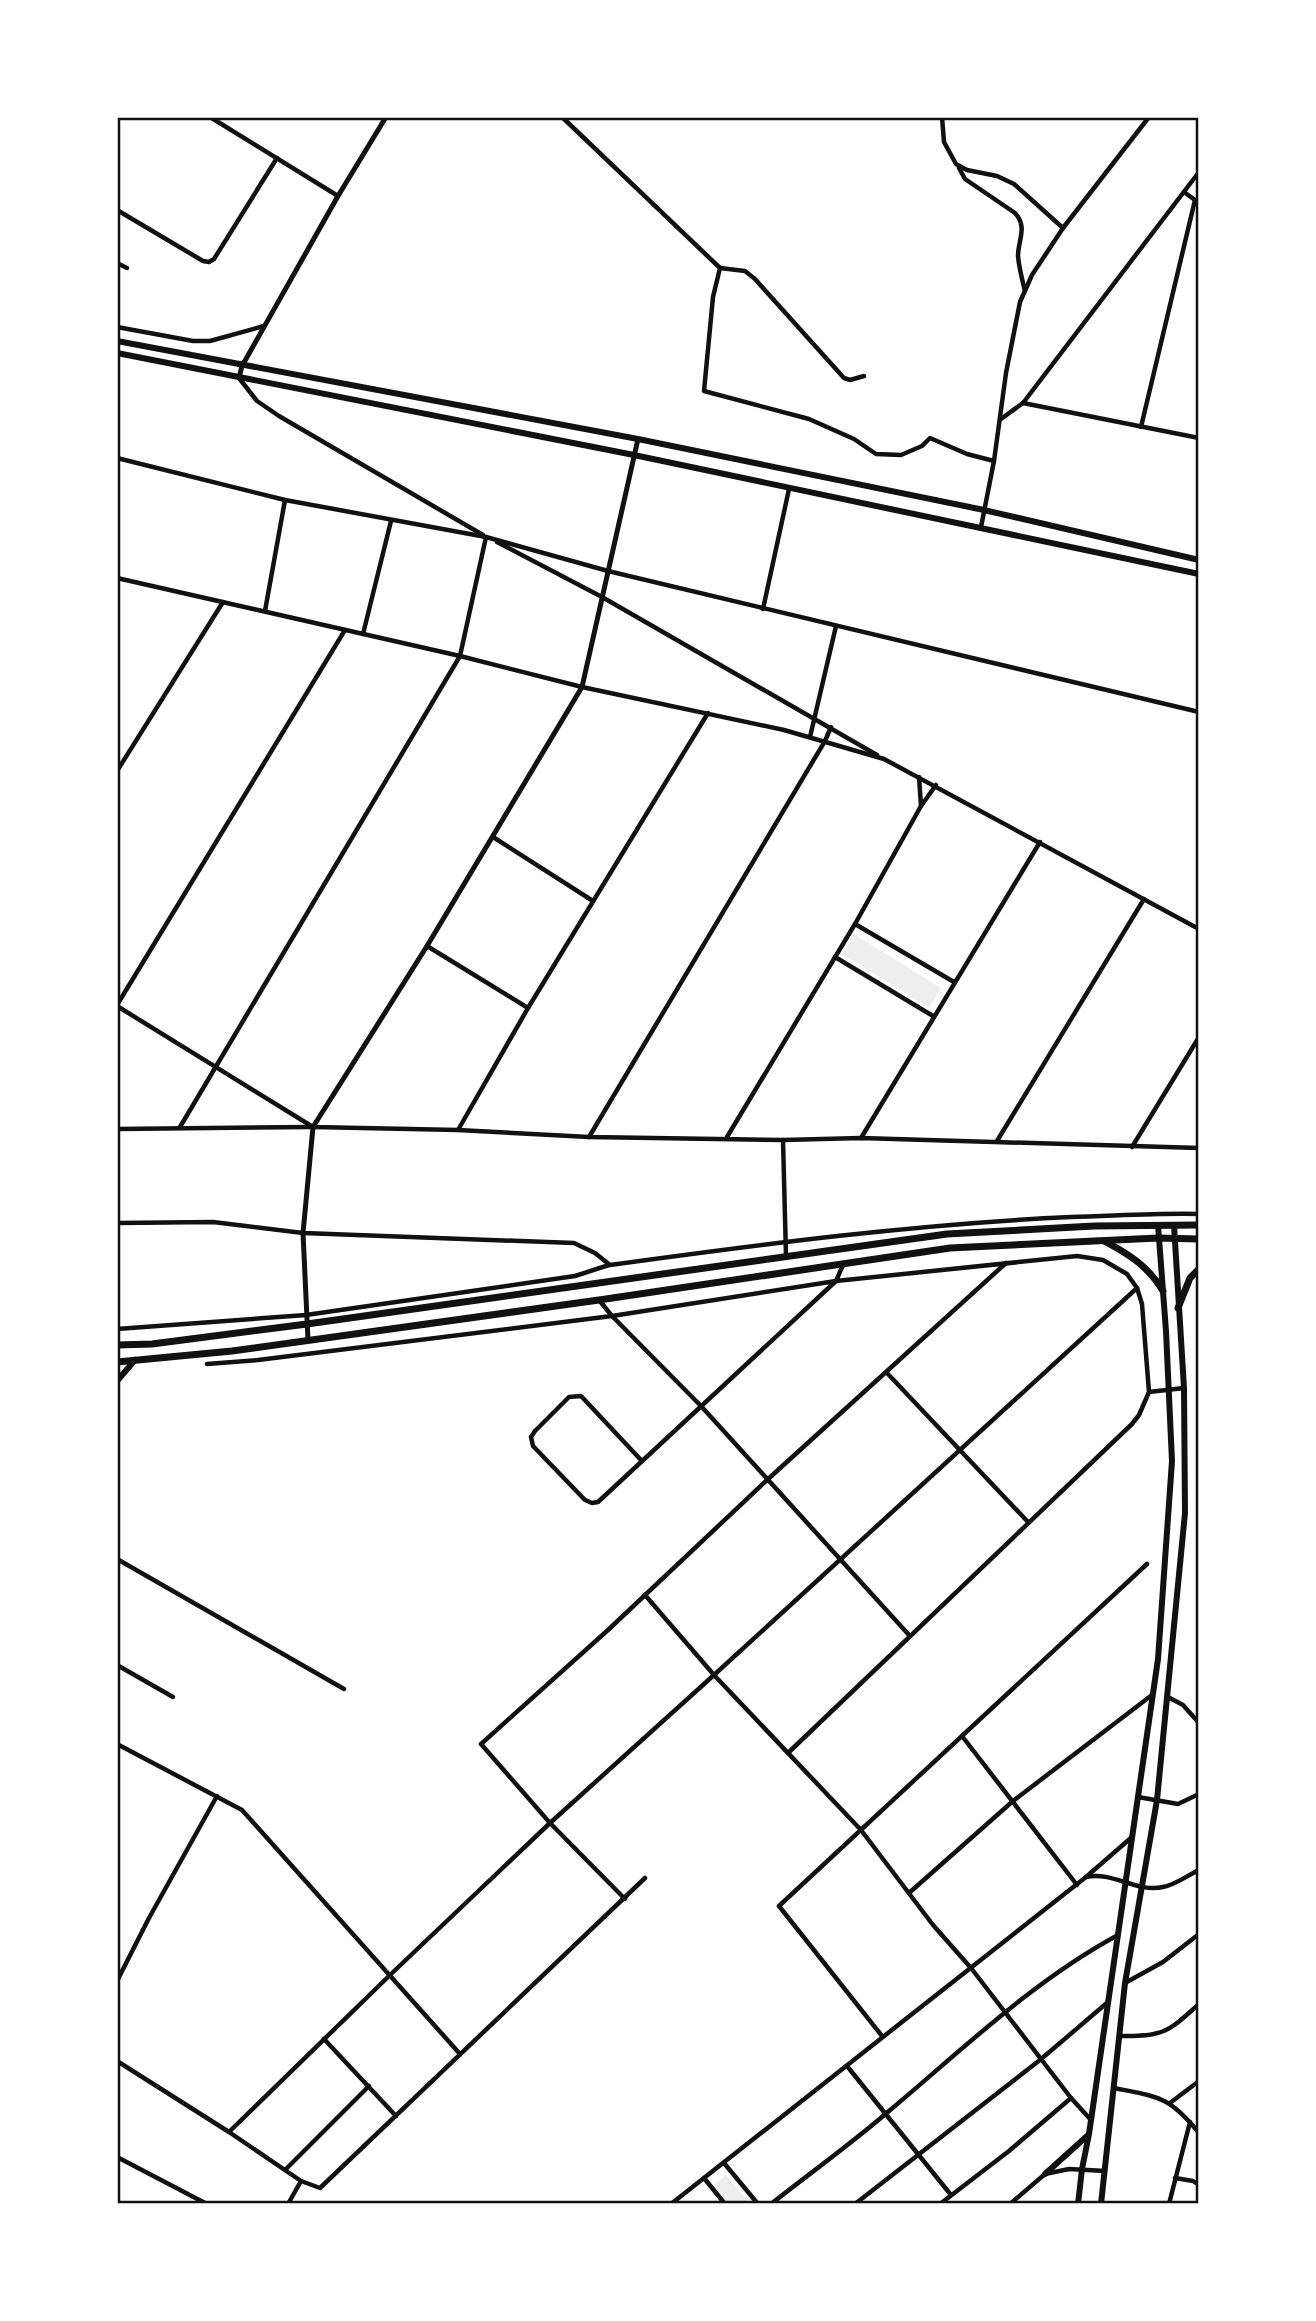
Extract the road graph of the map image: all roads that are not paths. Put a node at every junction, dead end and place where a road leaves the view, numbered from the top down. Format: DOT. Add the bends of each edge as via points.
graph roads {
  1 [pos="210,117"];
  2 [pos="386,117"];
  3 [pos="562,117"];
  4 [pos="942,117"];
  5 [pos="1149,117"];
  6 [pos="277,158"];
  7 [pos="959,167"];
  8 [pos="1199,172"];
  9 [pos="1184,192"];
  10 [pos="338,196"];
  11 [pos="1197,201"];
  12 [pos="117,209"];
  13 [pos="1063,228"];
  14 [pos="117,263"];
  15 [pos="127,268"];
  16 [pos="720,268"];
  17 [pos="1025,290"];
  18 [pos="265,326"];
  19 [pos="117,327"];
  20 [pos="117,341"];
  21 [pos="117,353"];
  22 [pos="242,366"];
  23 [pos="864,376"];
  24 [pos="239,378"];
  25 [pos="1023,404"];
  26 [pos="1000,419"];
  27 [pos="1141,426"];
  28 [pos="1199,438"];
  29 [pos="638,439"];
  30 [pos="634,455"];
  31 [pos="117,458"];
  32 [pos="994,461"];
  33 [pos="789,489"];
  34 [pos="285,500"];
  35 [pos="984,510"];
  36 [pos="391,521"];
  37 [pos="981,527"];
  38 [pos="486,537"];
  39 [pos="1199,560"];
  40 [pos="608,571"];
  41 [pos="1199,574"];
  42 [pos="117,578"];
  43 [pos="603,597"];
  44 [pos="223,602"];
  45 [pos="763,608"];
  46 [pos="265,611"];
  47 [pos="836,626"];
  48 [pos="345,629"];
  49 [pos="363,634"];
  50 [pos="460,656"];
  51 [pos="582,687"];
  52 [pos="1199,712"];
  53 [pos="709,713"];
  54 [pos="816,718"];
  55 [pos="831,727"];
  56 [pos="810,737"];
  57 [pos="825,741"];
  58 [pos="884,759"];
  59 [pos="117,771"];
  60 [pos="919,776"];
  61 [pos="936,785"];
  62 [pos="921,806"];
  63 [pos="493,837"];
  64 [pos="1040,842"];
  65 [pos="1144,899"];
  66 [pos="593,901"];
  67 [pos="855,924"];
  68 [pos="1199,929"];
  69 [pos="426,946"];
  70 [pos="835,957"];
  71 [pos="955,982"];
  72 [pos="117,1006"];
  73 [pos="528,1008"];
  74 [pos="933,1016"];
  75 [pos="1199,1037"];
  76 [pos="215,1068"];
  77 [pos="313,1127"];
  78 [pos="180,1128"];
  79 [pos="117,1129"];
  80 [pos="458,1130"];
  81 [pos="589,1137"];
  82 [pos="727,1138"];
  83 [pos="861,1138"];
  84 [pos="783,1140"];
  85 [pos="997,1142"];
  86 [pos="1132,1147"];
  87 [pos="1199,1148"];
  88 [pos="1199,1214"];
  89 [pos="117,1223"];
  90 [pos="1158,1225"];
  91 [pos="1174,1225"];
  92 [pos="1199,1225"];
  93 [pos="303,1233"];
  94 [pos="947,1234"];
  95 [pos="1158,1238"];
  96 [pos="1174,1238"];
  97 [pos="1199,1239"];
  98 [pos="1104,1240"];
  99 [pos="784,1241"];
  100 [pos="950,1248"];
  101 [pos="786,1256"];
  102 [pos="1008,1262"];
  103 [pos="610,1265"];
  104 [pos="843,1265"];
  105 [pos="1199,1269"];
  106 [pos="836,1281"];
  107 [pos="1136,1288"];
  108 [pos="1163,1291"];
  109 [pos="599,1300"];
  110 [pos="1178,1308"];
  111 [pos="612,1316"];
  112 [pos="307,1320"];
  113 [pos="117,1329"];
  114 [pos="308,1340"];
  115 [pos="117,1345"];
  116 [pos="135,1360"];
  117 [pos="117,1362"];
  118 [pos="207,1364"];
  119 [pos="887,1373"];
  120 [pos="117,1381"];
  121 [pos="1170,1388"];
  122 [pos="1184,1388"];
  123 [pos="1149,1392"];
  124 [pos="701,1406"];
  125 [pos="961,1450"];
  126 [pos="641,1460"];
  127 [pos="767,1479"];
  128 [pos="1028,1522"];
  129 [pos="841,1558"];
  130 [pos="117,1559"];
  131 [pos="1147,1564"];
  132 [pos="645,1595"];
  133 [pos="909,1635"];
  134 [pos="117,1665"];
  135 [pos="714,1675"];
  136 [pos="344,1689"];
  137 [pos="1153,1694"];
  138 [pos="173,1698"];
  139 [pos="1168,1698"];
  140 [pos="1199,1723"];
  141 [pos="962,1736"];
  142 [pos="117,1744"];
  143 [pos="788,1753"];
  144 [pos="1199,1794"];
  145 [pos="217,1796"];
  146 [pos="1138,1797"];
  147 [pos="1157,1800"];
  148 [pos="1013,1801"];
  149 [pos="550,1823"];
  150 [pos="861,1830"];
  151 [pos="1133,1836"];
  152 [pos="1199,1870"];
  153 [pos="1086,1877"];
  154 [pos="645,1878"];
  155 [pos="1126,1882"];
  156 [pos="1077,1885"];
  157 [pos="1142,1888"];
  158 [pos="909,1893"];
  159 [pos="625,1899"];
  160 [pos="1199,1934"];
  161 [pos="1118,1935"];
  162 [pos="971,1968"];
  163 [pos="390,1975"];
  164 [pos="117,1981"];
  165 [pos="1125,1983"];
  166 [pos="1108,2002"];
  167 [pos="1199,2004"];
  168 [pos="1005,2012"];
  169 [pos="883,2036"];
  170 [pos="1120,2036"];
  171 [pos="324,2039"];
  172 [pos="460,2054"];
  173 [pos="1040,2060"];
  174 [pos="117,2061"];
  175 [pos="847,2066"];
  176 [pos="1199,2081"];
  177 [pos="369,2086"];
  178 [pos="1114,2088"];
  179 [pos="1071,2098"];
  180 [pos="1170,2103"];
  181 [pos="886,2114"];
  182 [pos="396,2116"];
  183 [pos="1091,2120"];
  184 [pos="1190,2122"];
  185 [pos="229,2132"];
  186 [pos="1199,2133"];
  187 [pos="1089,2134"];
  188 [pos="918,2155"];
  189 [pos="117,2158"];
  190 [pos="724,2163"];
  191 [pos="1082,2169"];
  192 [pos="285,2170"];
  193 [pos="1105,2171"];
  194 [pos="1045,2174"];
  195 [pos="704,2178"];
  196 [pos="1175,2178"];
  197 [pos="301,2181"];
  198 [pos="1199,2185"];
  199 [pos="951,2195"];
  200 [pos="207,2204"];
  201 [pos="288,2204"];
  202 [pos="671,2204"];
  203 [pos="725,2204"];
  204 [pos="758,2204"];
  205 [pos="771,2204"];
  206 [pos="855,2204"];
  207 [pos="940,2204"];
  208 [pos="1010,2204"];
  209 [pos="1078,2204"];
  210 [pos="1101,2204"];
  211 [pos="1169,2204"];
  1 -- 6 [label="street"];
  2 -- 10 [label="street"];
  3 -- 16 [label="street"];
  4 -- 7 [label="street" via="947,150"];
  5 -- 13 [label="street"];
  6 -- 10 [label="street"];
  6 -- 12 [label="street" via="209,262"];
  7 -- 13 [label="street" via="1014,184"];
  7 -- 17 [label="street" via="965,179 1021,221 1018,260"];
  8 -- 9 [label="street"];
  9 -- 11 [label="street"];
  9 -- 25 [label="street"];
  10 -- 18 [label="street"];
  11 -- 27 [label="street"];
  13 -- 17 [label="street"];
  14 -- 15 [label="street"];
  16 -- 23 [label="street" via="745,271 755,279 844,378"];
  16 -- 32 [label="street" via="704,391 809,419 876,454 901,455 930,438"];
  17 -- 26 [label="street" via="1018,307"];
  18 -- 19 [label="street" via="210,341"];
  18 -- 22 [label="street"];
  20 -- 22 [label="main road"];
  21 -- 24 [label="main road"];
  22 -- 24 [label="street"];
  22 -- 29 [label="main road"];
  24 -- 30 [label="main road"];
  24 -- 38 [label="street" via="257,401 279,416"];
  25 -- 26 [label="street"];
  25 -- 27 [label="street"];
  26 -- 32 [label="street"];
  27 -- 28 [label="street"];
  29 -- 30 [label="street"];
  29 -- 35 [label="main road"];
  30 -- 33 [label="main road"];
  30 -- 40 [label="street"];
  31 -- 34 [label="street"];
  32 -- 35 [label="street"];
  33 -- 37 [label="main road"];
  33 -- 45 [label="street"];
  34 -- 36 [label="street"];
  34 -- 46 [label="street"];
  35 -- 37 [label="street"];
  35 -- 39 [label="main road"];
  36 -- 38 [label="street"];
  36 -- 49 [label="street"];
  37 -- 41 [label="main road"];
  38 -- 40 [label="street"];
  38 -- 43 [label="street"];
  38 -- 50 [label="street"];
  40 -- 43 [label="street"];
  40 -- 45 [label="street"];
  42 -- 44 [label="street"];
  43 -- 51 [label="street"];
  43 -- 54 [label="street"];
  44 -- 46 [label="street"];
  44 -- 59 [label="street"];
  45 -- 47 [label="street"];
  46 -- 48 [label="street"];
  47 -- 52 [label="street"];
  47 -- 54 [label="street"];
  48 -- 49 [label="street"];
  48 -- 72 [label="street"];
  49 -- 50 [label="street"];
  50 -- 51 [label="street"];
  50 -- 76 [label="street"];
  51 -- 53 [label="street"];
  51 -- 63 [label="street"];
  53 -- 56 [label="street"];
  53 -- 66 [label="street"];
  54 -- 55 [label="street"];
  54 -- 56 [label="street"];
  55 -- 57 [label="street"];
  55 -- 58 [label="street"];
  56 -- 57 [label="street"];
  57 -- 58 [label="street"];
  57 -- 81 [label="street"];
  58 -- 60 [label="street"];
  60 -- 61 [label="street"];
  60 -- 62 [label="street"];
  61 -- 62 [label="street"];
  61 -- 64 [label="street"];
  62 -- 67 [label="street"];
  63 -- 66 [label="street"];
  63 -- 69 [label="street"];
  64 -- 65 [label="street"];
  64 -- 71 [label="street"];
  65 -- 68 [label="street"];
  65 -- 85 [label="street"];
  66 -- 73 [label="street"];
  67 -- 70 [label="street"];
  67 -- 71 [label="street"];
  69 -- 73 [label="street"];
  69 -- 77 [label="street"];
  70 -- 74 [label="street"];
  70 -- 82 [label="street"];
  71 -- 74 [label="street"];
  72 -- 76 [label="street"];
  73 -- 80 [label="street"];
  74 -- 83 [label="street"];
  75 -- 86 [label="street"];
  76 -- 77 [label="street"];
  76 -- 78 [label="street"];
  77 -- 78 [label="street"];
  77 -- 80 [label="street"];
  77 -- 93 [label="street"];
  78 -- 79 [label="street"];
  80 -- 81 [label="street"];
  81 -- 82 [label="street"];
  82 -- 84 [label="street"];
  83 -- 84 [label="street"];
  83 -- 85 [label="street"];
  84 -- 99 [label="street"];
  85 -- 86 [label="street"];
  86 -- 87 [label="street"];
  88 -- 99 [label="street" via="992,1221"];
  89 -- 93 [label="street" via="213,1222"];
  90 -- 91 [label="highway"];
  90 -- 94 [label="highway"];
  90 -- 95 [label="main road"];
  91 -- 92 [label="highway"];
  91 -- 96 [label="main road"];
  93 -- 103 [label="street" via="574,1243"];
  93 -- 112 [label="street"];
  94 -- 100 [label="highway"];
  94 -- 101 [label="highway"];
  95 -- 96 [label="highway"];
  95 -- 98 [label="highway"];
  95 -- 108 [label="main road"];
  96 -- 97 [label="highway"];
  96 -- 110 [label="main road"];
  98 -- 100 [label="highway"];
  98 -- 108 [label="highway" via="1149,1270"];
  99 -- 101 [label="street"];
  99 -- 103 [label="street"];
  100 -- 104 [label="highway"];
  101 -- 112 [label="highway"];
  102 -- 106 [label="street"];
  102 -- 107 [label="street" via="1077,1256 1103,1260 1127,1274"];
  102 -- 119 [label="street"];
  103 -- 112 [label="street" via="575,1276"];
  104 -- 106 [label="street"];
  104 -- 109 [label="highway"];
  105 -- 110 [label="highway"];
  106 -- 111 [label="street"];
  106 -- 124 [label="street"];
  107 -- 123 [label="street" via="1142,1304"];
  107 -- 125 [label="street"];
  108 -- 121 [label="main road"];
  109 -- 111 [label="street"];
  109 -- 114 [label="highway"];
  110 -- 122 [label="main road"];
  111 -- 118 [label="street"];
  111 -- 124 [label="street"];
  112 -- 113 [label="street"];
  112 -- 114 [label="street"];
  112 -- 115 [label="highway" via="152,1344"];
  114 -- 116 [label="highway"];
  116 -- 117 [label="highway"];
  116 -- 120 [label="main road"];
  119 -- 125 [label="street"];
  119 -- 127 [label="street"];
  121 -- 122 [label="street"];
  121 -- 123 [label="street"];
  121 -- 137 [label="main road" via="1172,1461"];
  122 -- 139 [label="main road" via="1185,1513"];
  123 -- 128 [label="street" via="1132,1424"];
  124 -- 126 [label="street"];
  124 -- 127 [label="street"];
  125 -- 128 [label="street"];
  125 -- 129 [label="street"];
  126 -- 126 [label="street" via="581,1396 569,1397 531,1437 533,1446 592,1503"];
  127 -- 129 [label="street"];
  127 -- 132 [label="street"];
  128 -- 133 [label="street"];
  129 -- 133 [label="street"];
  129 -- 135 [label="street"];
  130 -- 136 [label="street"];
  131 -- 141 [label="street"];
  132 -- 135 [label="street"];
  132 -- 149 [label="street" via="481,1744"];
  133 -- 143 [label="street"];
  134 -- 138 [label="street"];
  135 -- 143 [label="street"];
  135 -- 149 [label="street"];
  137 -- 146 [label="main road"];
  137 -- 148 [label="street"];
  139 -- 140 [label="street" via="1184,1705"];
  139 -- 147 [label="main road"];
  141 -- 148 [label="street"];
  141 -- 150 [label="street"];
  142 -- 145 [label="street"];
  143 -- 150 [label="street"];
  144 -- 147 [label="street" via="1178,1804"];
  145 -- 163 [label="street" via="242,1810"];
  145 -- 164 [label="street"];
  146 -- 147 [label="street"];
  146 -- 151 [label="main road"];
  147 -- 157 [label="main road"];
  148 -- 156 [label="street"];
  148 -- 158 [label="street"];
  149 -- 159 [label="street"];
  149 -- 163 [label="street"];
  150 -- 158 [label="street"];
  150 -- 169 [label="street" via="779,1906"];
  151 -- 153 [label="street"];
  151 -- 155 [label="main road"];
  152 -- 157 [label="street" via="1164,1887"];
  153 -- 155 [label="street"];
  153 -- 156 [label="street"];
  154 -- 159 [label="street"];
  155 -- 157 [label="street"];
  155 -- 161 [label="main road"];
  156 -- 162 [label="street"];
  157 -- 165 [label="main road"];
  158 -- 162 [label="street"];
  159 -- 172 [label="street"];
  160 -- 165 [label="street"];
  161 -- 166 [label="main road"];
  161 -- 168 [label="street"];
  162 -- 168 [label="street"];
  162 -- 169 [label="street"];
  163 -- 171 [label="street"];
  163 -- 172 [label="street"];
  165 -- 170 [label="main road"];
  166 -- 173 [label="street"];
  166 -- 183 [label="main road"];
  167 -- 170 [label="street" via="1174,2026 1150,2036"];
  168 -- 173 [label="street"];
  168 -- 181 [label="street"];
  169 -- 175 [label="street"];
  170 -- 178 [label="main road"];
  171 -- 177 [label="street"];
  171 -- 185 [label="street"];
  172 -- 182 [label="street"];
  173 -- 179 [label="street"];
  173 -- 188 [label="street"];
  174 -- 185 [label="street"];
  175 -- 181 [label="street"];
  175 -- 190 [label="street"];
  176 -- 180 [label="street"];
  177 -- 182 [label="street"];
  177 -- 192 [label="street"];
  178 -- 180 [label="street"];
  178 -- 193 [label="main road"];
  179 -- 183 [label="street"];
  179 -- 199 [label="street"];
  180 -- 184 [label="street"];
  181 -- 188 [label="street"];
  181 -- 205 [label="street"];
  182 -- 197 [label="street" via="324,2186"];
  183 -- 187 [label="main road"];
  184 -- 186 [label="street"];
  184 -- 196 [label="street"];
  185 -- 192 [label="street"];
  187 -- 191 [label="main road"];
  187 -- 194 [label="main road"];
  188 -- 199 [label="street"];
  188 -- 206 [label="street"];
  189 -- 200 [label="street"];
  190 -- 195 [label="street"];
  190 -- 204 [label="street"];
  191 -- 193 [label="street"];
  191 -- 194 [label="street"];
  191 -- 209 [label="main road"];
  192 -- 197 [label="street"];
  193 -- 210 [label="main road"];
  194 -- 208 [label="street"];
  195 -- 202 [label="street"];
  195 -- 203 [label="street"];
  196 -- 198 [label="street"];
  196 -- 211 [label="street"];
  197 -- 201 [label="street"];
  199 -- 207 [label="street"];
}
